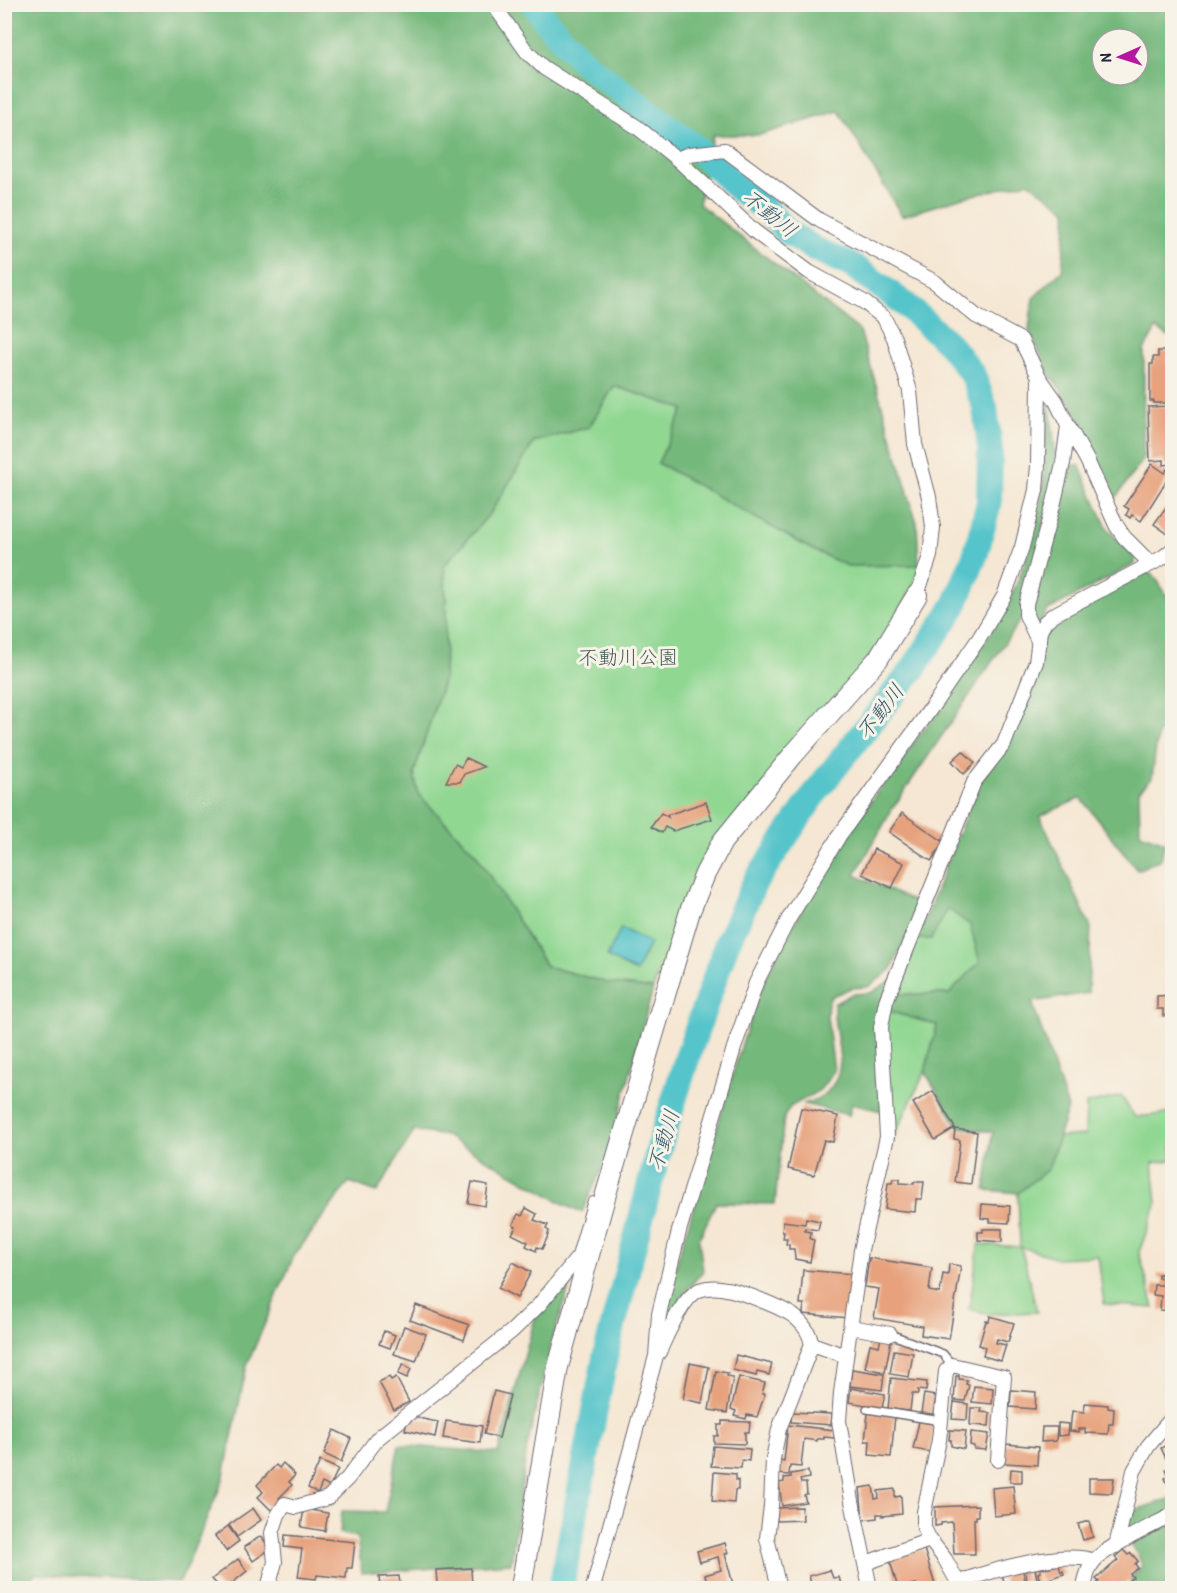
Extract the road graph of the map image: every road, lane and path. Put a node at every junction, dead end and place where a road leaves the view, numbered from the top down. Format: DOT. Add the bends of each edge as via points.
graph roads {
  1 [pos="492,4"];
  2 [pos="683,156"];
  3 [pos="1039,377"];
  4 [pos="1068,426"];
  5 [pos="1173,550"];
  6 [pos="1151,564"];
  7 [pos="917,595"];
  8 [pos="1040,644"];
  9 [pos="605,1197"];
  10 [pos="851,1327"];
  11 [pos="890,1334"];
  12 [pos="812,1344"];
  13 [pos="656,1356"];
  14 [pos="846,1356"];
  15 [pos="952,1365"];
  16 [pos="867,1409"];
  17 [pos="1173,1418"];
  18 [pos="940,1421"];
  19 [pos="998,1460"];
  20 [pos="1173,1515"];
  21 [pos="930,1540"];
  22 [pos="1116,1546"];
  23 [pos="1094,1561"];
  24 [pos="866,1563"];
  25 [pos="960,1585"];
  26 [pos="267,1588"];
  27 [pos="521,1588"];
  28 [pos="593,1588"];
  29 [pos="779,1588"];
  30 [pos="870,1588"];
  31 [pos="1084,1588"];
  1 -- 2 [label="street" via="527,52 544,68"];
  2 -- 3 [label="street" via="725,150 819,220 935,282 976,316 1021,340"];
  2 -- 7 [label="street" via="754,231 809,272 864,302 884,318 910,391 915,444 933,527 930,556"];
  3 -- 4 [label="street"];
  3 -- 13 [label="street" via="1036,490 1014,571 980,637 839,836 788,920 756,983 680,1232 659,1314"];
  4 -- 6 [label="street" via="1116,525"];
  4 -- 8 [label="street" via="1054,502 1026,604 1026,615"];
  5 -- 6 [label="street"];
  6 -- 8 [label="street" via="1053,615 1040,631"];
  7 -- 9 [label="street" via="878,659 745,812 705,874 674,958"];
  8 -- 10 [label="street" via="1004,744 974,782 886,1001 881,1027 887,1137 861,1250"];
  9 -- 26 [label="street" via="594,1203 579,1256 512,1331 378,1437 328,1498 296,1507 285,1504 272,1533 275,1562"];
  9 -- 27 [label="street" via="558,1367"];
  10 -- 11 [label="street"];
  10 -- 14 [label="street"];
  11 -- 15 [label="lane" via="943,1354"];
  12 -- 13 [label="street" via="799,1320 791,1314 735,1291 711,1288 697,1291 685,1303"];
  12 -- 14 [label="street"];
  12 -- 29 [label="street" via="779,1429 773,1459 767,1538"];
  13 -- 28 [label="street"];
  14 -- 24 [label="street" via="839,1420"];
  15 -- 18 [label="street" via="946,1371"];
  15 -- 19 [label="street" via="1004,1377"];
  16 -- 18 [label="lane"];
  17 -- 22 [label="street" via="1148,1446 1134,1471"];
  18 -- 21 [label="street" via="923,1522"];
  20 -- 22 [label="street"];
  21 -- 24 [label="street"];
  21 -- 25 [label="street"];
  22 -- 23 [label="street"];
  23 -- 25 [label="street" via="1067,1556 986,1572"];
  23 -- 31 [label="street"];
  24 -- 30 [label="street"];
}
